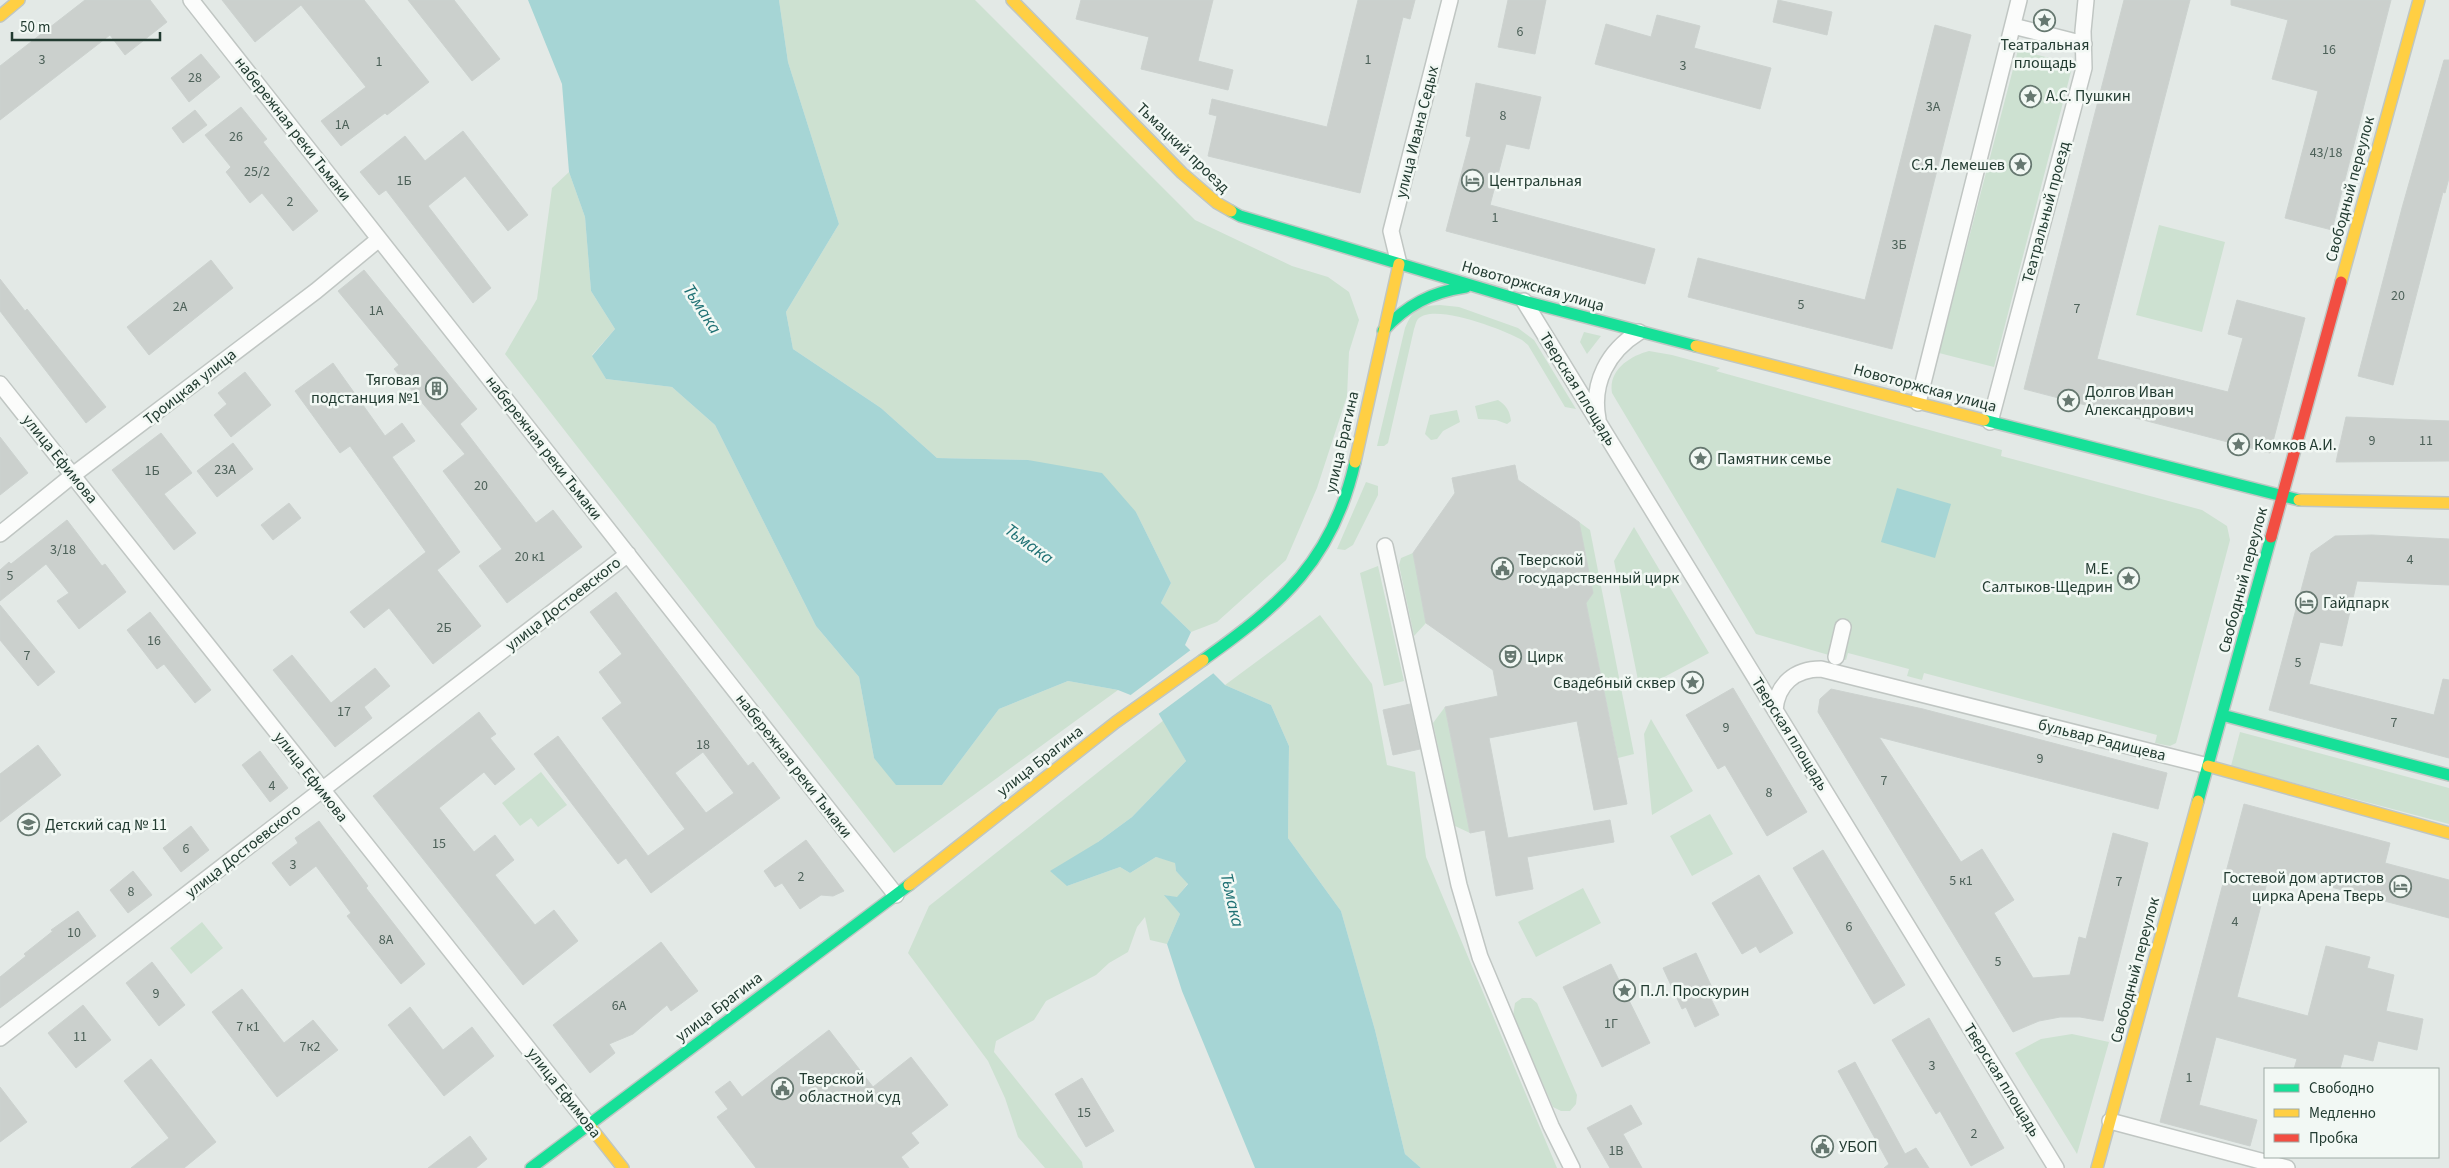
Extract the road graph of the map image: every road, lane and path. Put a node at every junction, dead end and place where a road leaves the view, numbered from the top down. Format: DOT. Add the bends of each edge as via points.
graph roads {
  1 [pos="19,0"];
  2 [pos="191,0"];
  3 [pos="1012,0"];
  4 [pos="1450,0"];
  5 [pos="2019,0"];
  6 [pos="2086,0"];
  7 [pos="2419,0"];
  8 [pos="0,16"];
  9 [pos="2013,26"];
  10 [pos="2084,44"];
  11 [pos="379,239"];
  12 [pos="1399,264"];
  13 [pos="1472,286"];
  14 [pos="1524,301"];
  15 [pos="1383,331"];
  16 [pos="1639,332"];
  17 [pos="0,384"];
  18 [pos="1918,403"];
  19 [pos="1990,422"];
  20 [pos="1599,424"];
  21 [pos="73,475"];
  22 [pos="2282,497"];
  23 [pos="2449,503"];
  24 [pos="0,534"];
  25 [pos="1385,546"];
  26 [pos="628,554"];
  27 [pos="1843,627"];
  28 [pos="1836,657"];
  29 [pos="1775,710"];
  30 [pos="2222,715"];
  31 [pos="2208,766"];
  32 [pos="2449,775"];
  33 [pos="321,790"];
  34 [pos="2449,833"];
  35 [pos="896,895"];
  36 [pos="0,1038"];
  37 [pos="2110,1121"];
  38 [pos="589,1125"];
  39 [pos="531,1168"];
  40 [pos="623,1168"];
  41 [pos="1572,1168"];
  42 [pos="2056,1168"];
  43 [pos="2097,1168"];
  44 [pos="2288,1168"];
  1 -- 8 [label="street"];
  2 -- 11 [label="street, набережная реки Тьмаки"];
  3 -- 12 [label="street, Тьмацкий проезд" via="1182,173 1223,208"];
  4 -- 12 [label="street, улица Ивана Седых" via="1391,232"];
  5 -- 9 [label="street"];
  6 -- 10 [label="street, Театральный проезд"];
  7 -- 22 [label="street, Свободный переулок"];
  9 -- 10 [label="street"];
  9 -- 18 [label="street"];
  10 -- 19 [label="street, Театральный проезд" via="2084,68"];
  11 -- 21 [label="street, Троицкая улица"];
  11 -- 26 [label="street, набережная реки Тьмаки"];
  12 -- 13 [label="street, Новоторжская улица"];
  12 -- 15 [label="street, улица Брагина"];
  13 -- 14 [label="street, Новоторжская улица"];
  13 -- 15 [label="street" via="1444,290 1419,300"];
  14 -- 16 [label="street, Новоторжская улица"];
  14 -- 20 [label="street, Тверская площадь"];
  15 -- 35 [label="street, улица Брагина" via="1351,484 1332,532 1294,585 1252,625 1116,722"];
  16 -- 18 [label="street, Новоторжская улица"];
  16 -- 20 [label="street" via="1620,346 1603,371 1596,401"];
  17 -- 21 [label="street, улица Ефимова"];
  18 -- 19 [label="street, Новоторжская улица"];
  19 -- 22 [label="street, Новоторжская улица"];
  20 -- 29 [label="street, Тверская площадь"];
  21 -- 24 [label="street, Троицкая улица"];
  21 -- 33 [label="street, улица Ефимова"];
  22 -- 23 [label="street, Новоторжская улица" via="2308,502"];
  22 -- 30 [label="street, Свободный переулок"];
  25 -- 41 [label="street" via="1459,885 1480,956 1551,1126"];
  26 -- 33 [label="street, улица Достоевского"];
  26 -- 35 [label="street, набережная реки Тьмаки"];
  27 -- 28 [label="street"];
  29 -- 31 [label="street, бульвар Радищева" via="1778,694 1789,679 1804,671 1821,669"];
  29 -- 42 [label="street, Тверская площадь"];
  30 -- 31 [label="street, Свободный переулок"];
  30 -- 32 [label="street"];
  31 -- 34 [label="street, бульвар Радищева"];
  31 -- 37 [label="street, Свободный переулок"];
  33 -- 36 [label="street, улица Достоевского"];
  33 -- 38 [label="street, улица Ефимова"];
  35 -- 38 [label="street, улица Брагина"];
  37 -- 43 [label="street, Свободный переулок"];
  37 -- 44 [label="street"];
  38 -- 39 [label="street, улица Брагина"];
  38 -- 40 [label="street, улица Ефимова"];
}
